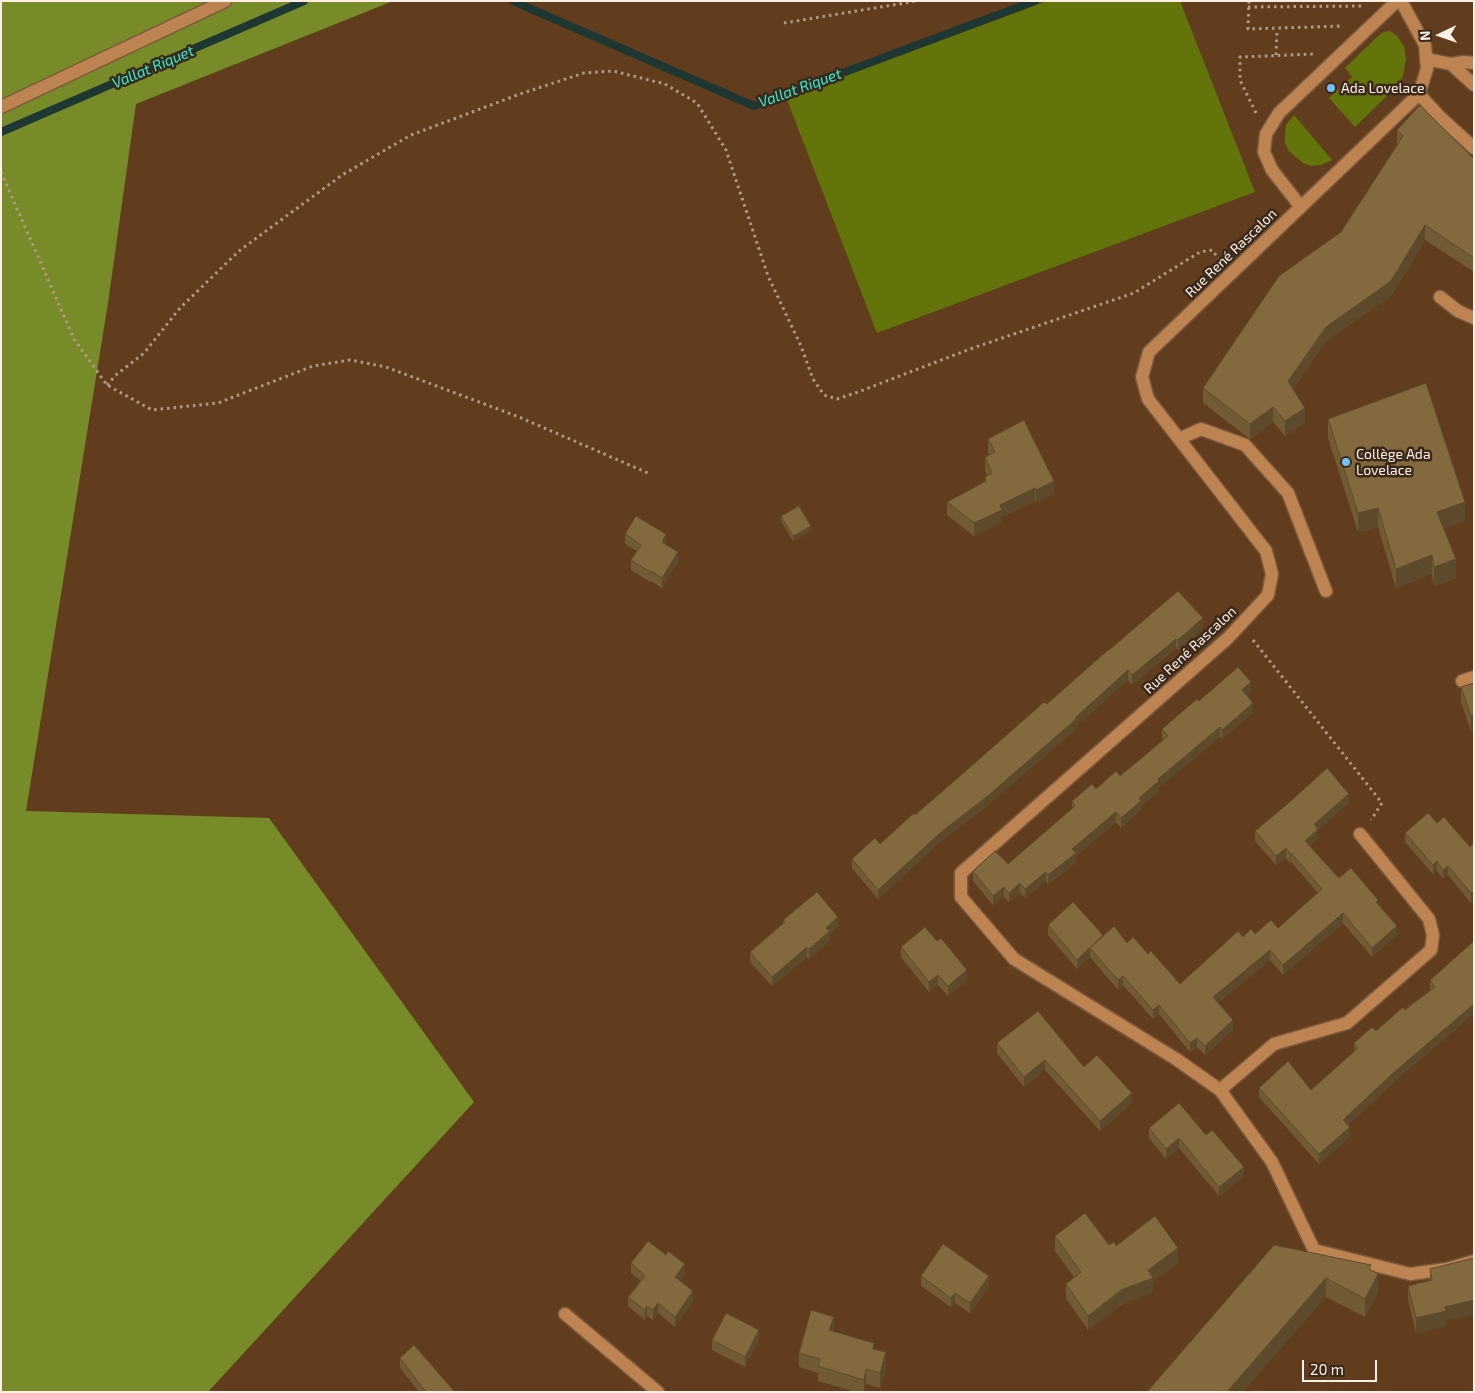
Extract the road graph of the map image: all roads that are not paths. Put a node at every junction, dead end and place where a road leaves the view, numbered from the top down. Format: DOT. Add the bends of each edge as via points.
graph roads {
  1 [pos="225,1"];
  2 [pos="1397,3"];
  3 [pos="1426,59"];
  4 [pos="1474,63"];
  5 [pos="1451,64"];
  6 [pos="1474,84"];
  7 [pos="1420,94"];
  8 [pos="1,107"];
  9 [pos="1474,148"];
  10 [pos="1301,207"];
  11 [pos="1440,297"];
  12 [pos="1474,318"];
  13 [pos="1179,438"];
  14 [pos="1326,591"];
  15 [pos="1360,834"];
  16 [pos="1220,1090"];
  17 [pos="1474,1261"];
  18 [pos="565,1314"];
  19 [pos="658,1392"];
  1 -- 8 [label="street"];
  2 -- 3 [label="street" via="1425,46"];
  2 -- 10 [label="street" via="1279,113 1266,134 1264,152 1272,170"];
  3 -- 5 [label="street"];
  3 -- 7 [label="street"];
  4 -- 5 [label="street"];
  5 -- 6 [label="street"];
  7 -- 9 [label="street"];
  7 -- 10 [label="street, Rue René Rascalon"];
  10 -- 13 [label="street, Rue René Rascalon" via="1149,352 1142,377 1148,399"];
  11 -- 12 [label="street"];
  13 -- 14 [label="street" via="1201,429 1244,445 1288,493"];
  13 -- 16 [label="street, Rue René Rascalon" via="1266,551 1272,574 1268,595 1228,638 961,873 961,896 1014,959 1176,1059"];
  15 -- 16 [label="street" via="1429,919 1434,935 1431,950 1347,1024 1274,1044"];
  16 -- 17 [label="street, Rue René Rascalon" via="1272,1162 1314,1250 1410,1274"];
  18 -- 19 [label="street"];
}
